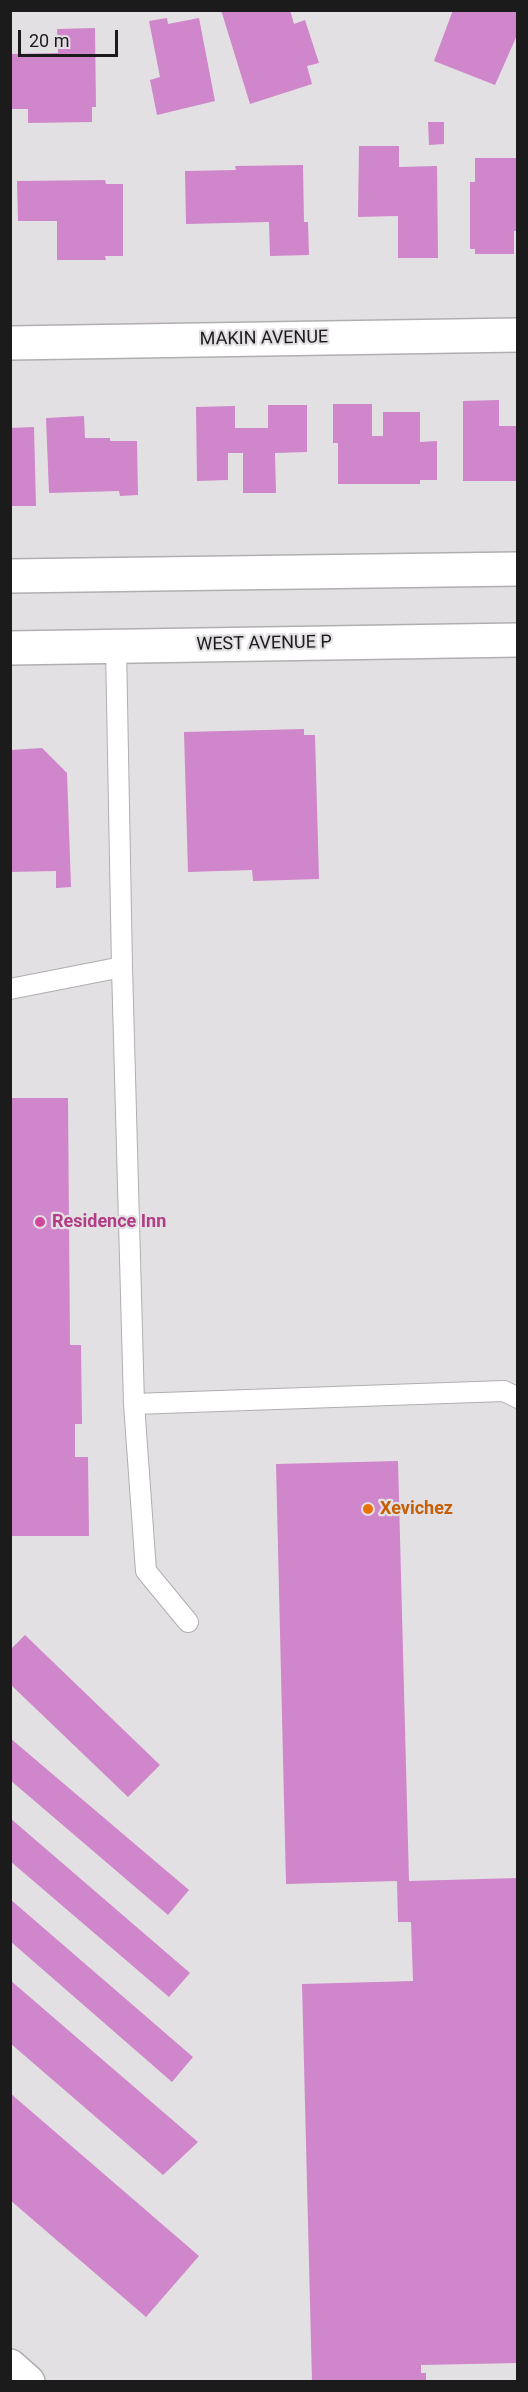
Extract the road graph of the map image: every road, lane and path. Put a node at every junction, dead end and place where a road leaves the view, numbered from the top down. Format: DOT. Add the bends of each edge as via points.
graph roads {
  1 [pos="518,335"];
  2 [pos="10,343"];
  3 [pos="518,569"];
  4 [pos="10,576"];
  5 [pos="518,639"];
  6 [pos="116,646"];
  7 [pos="10,648"];
  8 [pos="122,967"];
  9 [pos="10,989"];
  10 [pos="518,1398"];
  11 [pos="134,1404"];
  12 [pos="188,1622"];
  13 [pos="10,2366"];
  14 [pos="28,2382"];
  1 -- 2 [label="main road, MAKIN AVENUE"];
  3 -- 4 [label="main road"];
  5 -- 6 [label="main road, WEST AVENUE P"];
  6 -- 7 [label="main road, WEST AVENUE P"];
  6 -- 8 [label="lane"];
  8 -- 9 [label="lane"];
  8 -- 11 [label="lane"];
  10 -- 11 [label="lane" via="504,1391"];
  11 -- 12 [label="lane" via="146,1571"];
  13 -- 14 [label="main road"];
}
